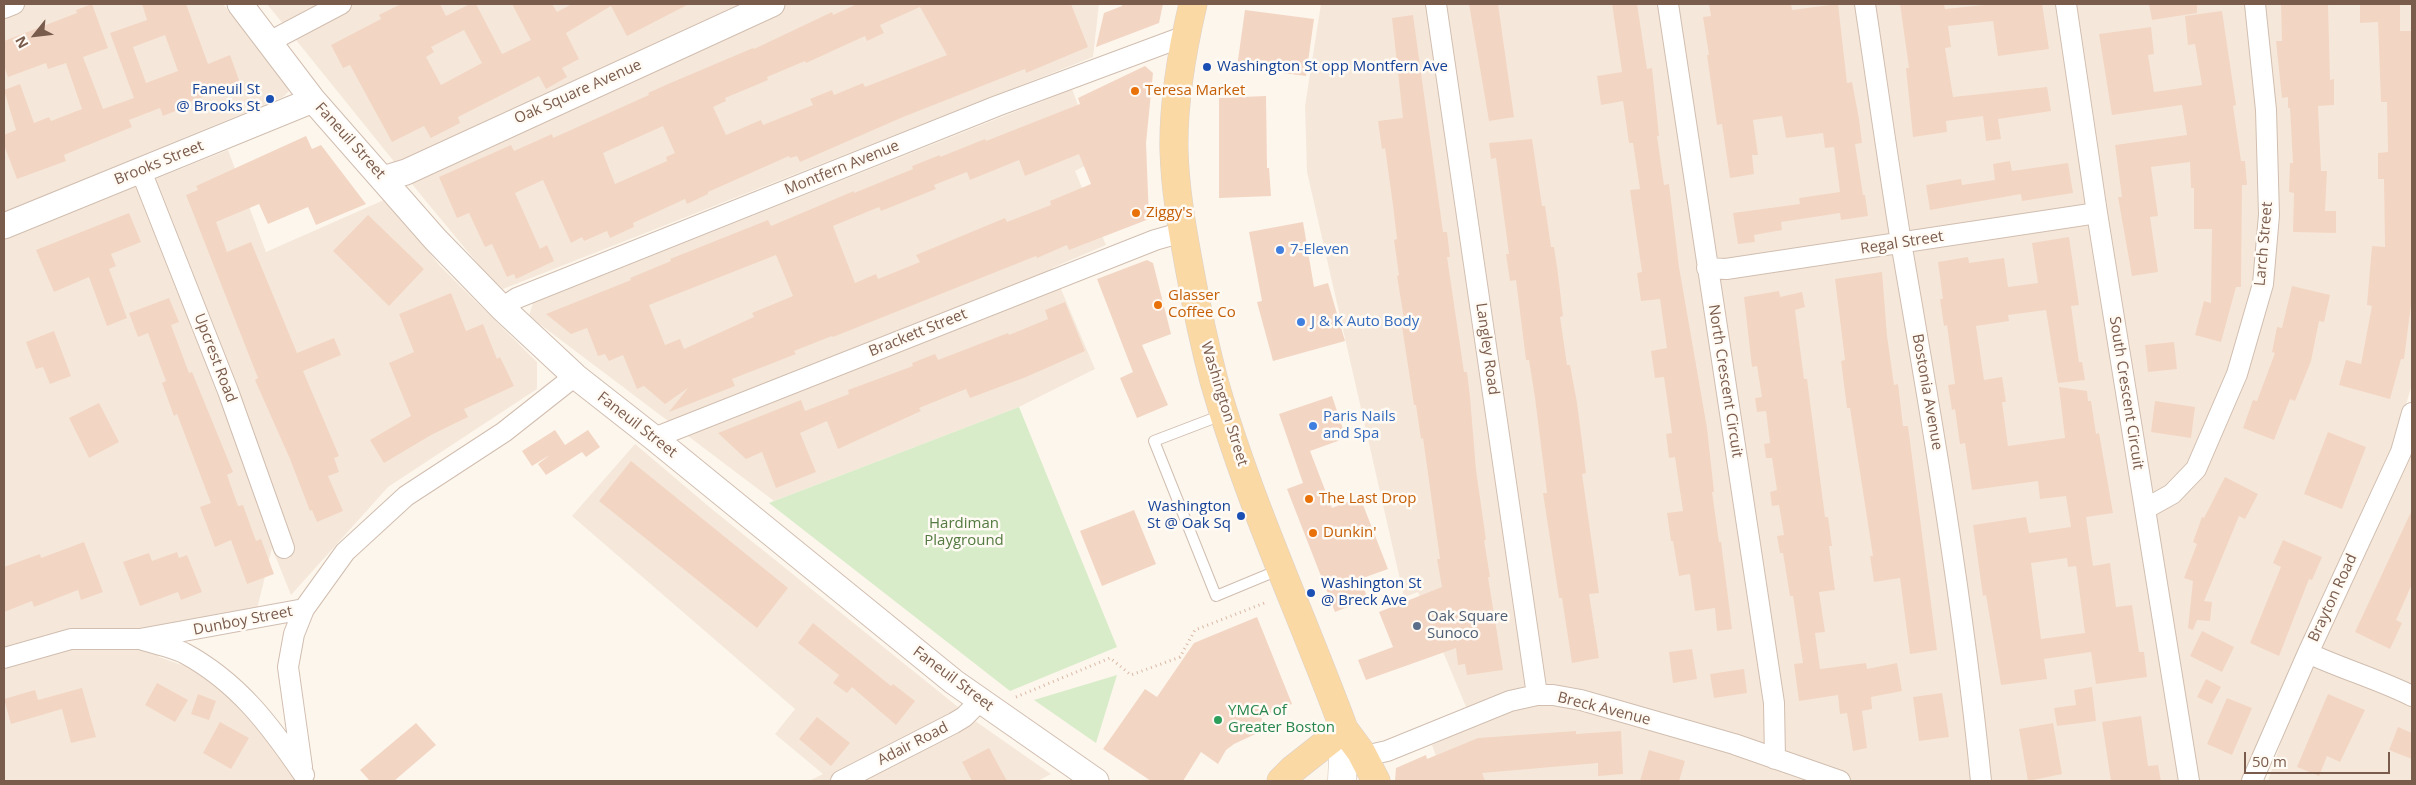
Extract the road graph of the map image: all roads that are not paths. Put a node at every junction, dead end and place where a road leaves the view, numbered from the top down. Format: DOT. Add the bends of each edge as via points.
graph roads {
  1 [pos="14,4"];
  2 [pos="240,4"];
  3 [pos="341,4"];
  4 [pos="772,4"];
  5 [pos="1193,4"];
  6 [pos="1436,4"];
  7 [pos="1668,4"];
  8 [pos="1865,4"];
  9 [pos="2066,4"];
  10 [pos="2255,4"];
  11 [pos="4,8"];
  12 [pos="1186,36"];
  13 [pos="269,42"];
  14 [pos="313,100"];
  15 [pos="140,171"];
  16 [pos="383,178"];
  17 [pos="2097,213"];
  18 [pos="4,226"];
  19 [pos="1183,232"];
  20 [pos="1901,243"];
  21 [pos="1707,268"];
  22 [pos="502,308"];
  23 [pos="574,376"];
  24 [pos="2412,413"];
  25 [pos="1225,415"];
  26 [pos="654,438"];
  27 [pos="2145,509"];
  28 [pos="284,548"];
  29 [pos="1282,569"];
  30 [pos="304,609"];
  31 [pos="140,639"];
  32 [pos="2308,653"];
  33 [pos="4,658"];
  34 [pos="1537,695"];
  35 [pos="2412,696"];
  36 [pos="980,701"];
  37 [pos="1344,729"];
  38 [pos="1775,759"];
  39 [pos="1349,766"];
  40 [pos="305,778"];
  41 [pos="841,781"];
  42 [pos="1096,781"];
  43 [pos="1281,781"];
  44 [pos="1376,781"];
  45 [pos="1840,781"];
  46 [pos="1981,781"];
  47 [pos="2189,781"];
  48 [pos="2252,781"];
  1 -- 11 [label="street"];
  2 -- 13 [label="street, Faneuil Street"];
  3 -- 13 [label="street"];
  4 -- 16 [label="street, Oak Square Avenue" via="406,172"];
  5 -- 12 [label="main road, Washington Street"];
  6 -- 34 [label="street, Langley Road"];
  7 -- 21 [label="street, North Crescent Circuit"];
  8 -- 20 [label="street, Bostonia Avenue"];
  9 -- 17 [label="street, South Crescent Circuit"];
  10 -- 27 [label="street, Larch Street" via="2266,110 2268,206 2263,284 2237,374 2196,468 2172,494"];
  12 -- 19 [label="main road, Washington Street" via="1174,150"];
  12 -- 22 [label="street, Montfern Avenue" via="996,106 517,298"];
  13 -- 14 [label="street, Faneuil Street"];
  14 -- 15 [label="street, Brooks Street"];
  14 -- 16 [label="street, Faneuil Street"];
  15 -- 18 [label="street, Brooks Street"];
  15 -- 28 [label="street, Upcrest Road" via="228,391"];
  16 -- 22 [label="street, Faneuil Street" via="435,239"];
  17 -- 20 [label="street, Regal Street"];
  17 -- 27 [label="street, South Crescent Circuit"];
  19 -- 25 [label="main road, Washington Street" via="1203,336"];
  19 -- 26 [label="street, Brackett Street" via="1137,247"];
  20 -- 21 [label="street, Regal Street" via="1726,269"];
  20 -- 46 [label="street, Bostonia Avenue" via="1933,422 1969,663"];
  21 -- 38 [label="street, North Crescent Circuit" via="1774,703"];
  22 -- 23 [label="street, Faneuil Street"];
  23 -- 26 [label="street, Faneuil Street"];
  23 -- 30 [label="street, Dunboy Street" via="504,432 406,496 345,552"];
  24 -- 32 [label="street, Brayton Road" via="2401,452"];
  25 -- 29 [label="main road, Washington Street"];
  25 -- 29 [label="lane" via="1154,442 1216,596"];
  26 -- 36 [label="street, Faneuil Street"];
  27 -- 47 [label="street, South Crescent Circuit"];
  29 -- 37 [label="main road, Washington Street"];
  30 -- 31 [label="street, Dunboy Street"];
  30 -- 40 [label="street" via="294,634 288,667"];
  31 -- 33 [label="street, Dunboy Street" via="71,640"];
  31 -- 40 [label="street" via="183,653 228,682 270,725"];
  32 -- 35 [label="street"];
  32 -- 48 [label="street, Brayton Road"];
  34 -- 38 [label="street, Breck Avenue" via="1582,700"];
  34 -- 39 [label="street, Breck Avenue" via="1510,701"];
  36 -- 41 [label="street, Adair Road" via="954,723"];
  36 -- 42 [label="street, Faneuil Street"];
  37 -- 39 [label="main road, Washington Street"];
  37 -- 43 [label="main road"];
  38 -- 45 [label="street, Breck Avenue"];
  39 -- 44 [label="main road, Washington Street"];
}
